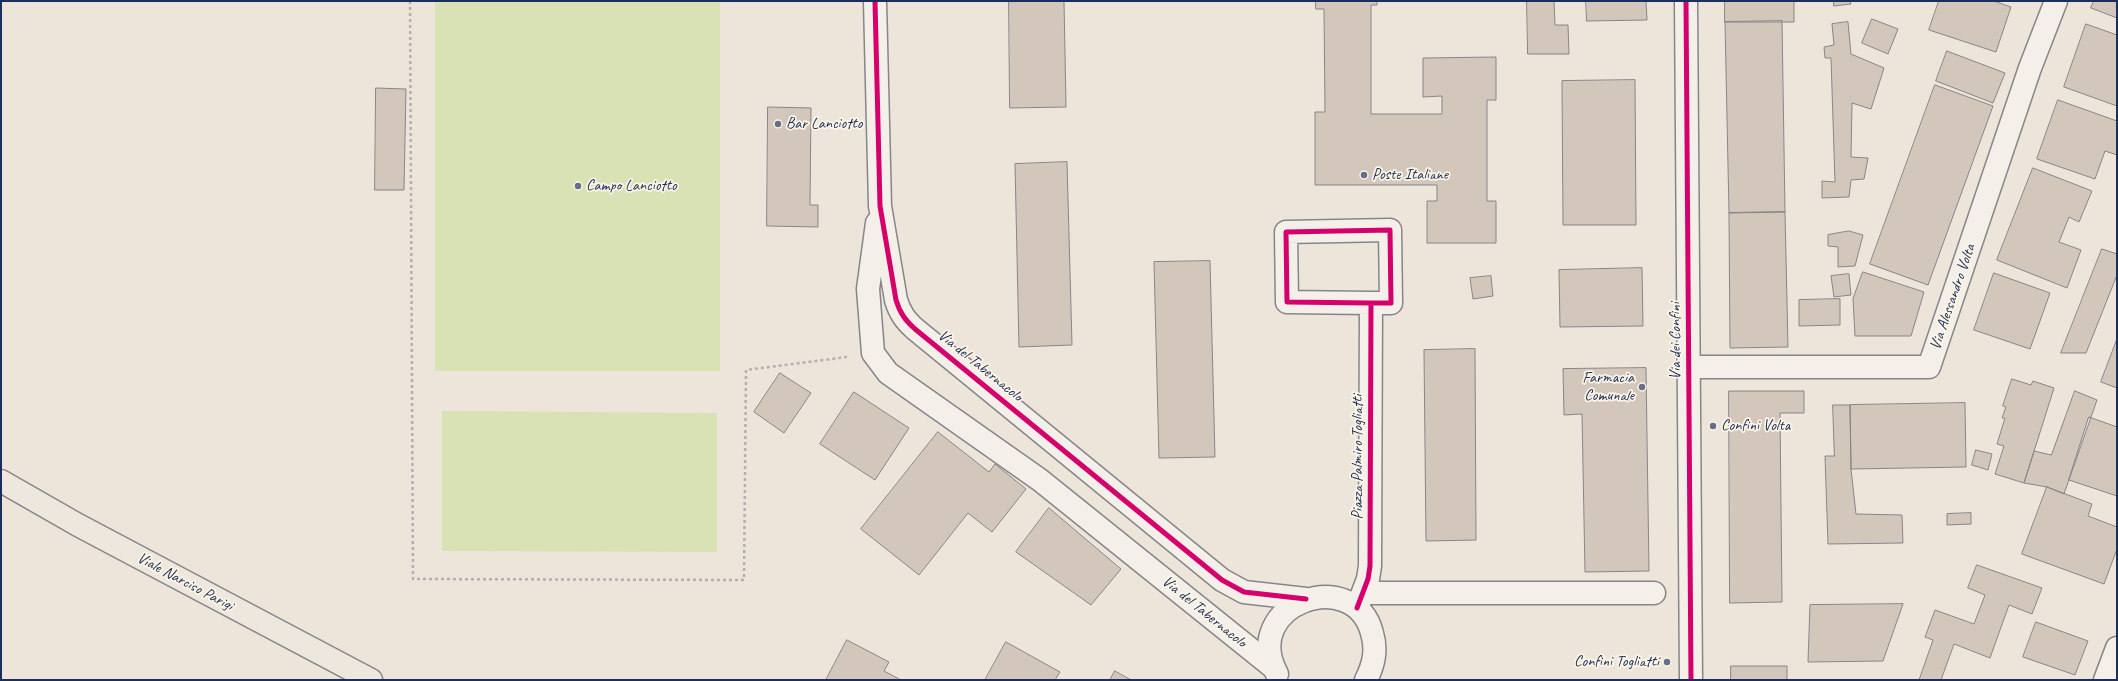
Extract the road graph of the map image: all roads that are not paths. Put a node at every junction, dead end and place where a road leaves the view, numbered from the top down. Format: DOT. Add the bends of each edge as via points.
graph roads {
  1 [pos="875,1"];
  2 [pos="1686,1"];
  3 [pos="2056,1"];
  4 [pos="880,206"];
  5 [pos="1371,303"];
  6 [pos="1689,366"];
  7 [pos="1,481"];
  8 [pos="1654,592"];
  9 [pos="1306,599"];
  10 [pos="1360,600"];
  11 [pos="2117,648"];
  12 [pos="1278,674"];
  13 [pos="371,680"];
  14 [pos="1366,680"];
  15 [pos="1691,680"];
  16 [pos="2105,680"];
  1 -- 4 [label="street, Via del Tabernacolo"];
  2 -- 6 [label="street, Via dei Confini"];
  3 -- 6 [label="street, Via Alessandro Volta" via="2030,68 1929,366"];
  4 -- 9 [label="street, Via del Tabernacolo" via="899,310 915,329 1222,580 1244,592"];
  4 -- 12 [label="street, Via del Tabernacolo" via="868,289 873,353 888,373 1040,480"];
  5 -- 5 [label="street" via="1391,304 1390,230 1286,232 1287,302"];
  5 -- 10 [label="street, Piazza Palmiro Togliatti" via="1371,548 1370,566"];
  6 -- 15 [label="street, Via dei Confini"];
  7 -- 13 [label="main road, Viale Narciso Parigi" via="78,525"];
  8 -- 10 [label="street"];
  9 -- 10 [label="street" via="1329,597"];
  9 -- 12 [label="street" via="1284,612 1275,624 1270,648"];
  10 -- 14 [label="street" via="1375,644 1373,667"];
  11 -- 16 [label="street"];
}
